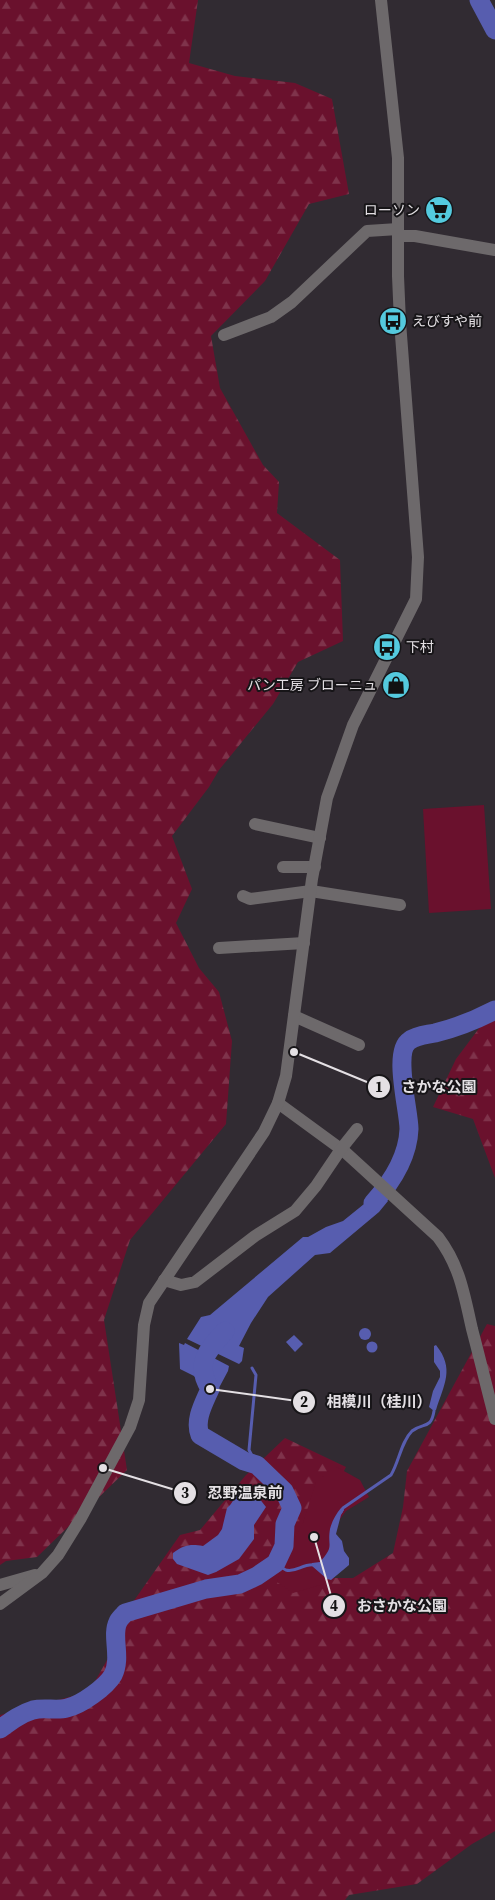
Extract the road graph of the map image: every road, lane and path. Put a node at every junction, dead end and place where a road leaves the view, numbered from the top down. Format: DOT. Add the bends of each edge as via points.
graph roads {
  1 [pos="381,0"];
  2 [pos="399,232"];
  3 [pos="495,250"];
  4 [pos="224,335"];
  5 [pos="255,824"];
  6 [pos="320,838"];
  7 [pos="283,866"];
  8 [pos="315,867"];
  9 [pos="311,891"];
  10 [pos="244,896"];
  11 [pos="400,906"];
  12 [pos="304,943"];
  13 [pos="219,948"];
  14 [pos="294,1016"];
  15 [pos="359,1045"];
  16 [pos="278,1103"];
  17 [pos="357,1129"];
  18 [pos="343,1150"];
  19 [pos="164,1280"];
  20 [pos="495,1419"];
  21 [pos="42,1573"];
  22 [pos="0,1585"];
  23 [pos="0,1604"];
  1 -- 2 [label="street" via="398,158"];
  2 -- 3 [label="street"];
  2 -- 4 [label="street" via="367,231 292,302 271,316"];
  2 -- 6 [label="street" via="400,322 418,557 416,599 354,725 328,798"];
  5 -- 6 [label="street"];
  6 -- 8 [label="street"];
  7 -- 8 [label="street"];
  8 -- 9 [label="street"];
  9 -- 10 [label="street" via="250,899"];
  9 -- 11 [label="street"];
  9 -- 12 [label="street"];
  12 -- 13 [label="street"];
  12 -- 14 [label="street"];
  14 -- 15 [label="street"];
  14 -- 16 [label="street" via="286,1076"];
  16 -- 18 [label="street"];
  16 -- 19 [label="street" via="264,1132"];
  17 -- 18 [label="street"];
  18 -- 19 [label="street" via="295,1210 195,1282 182,1285"];
  18 -- 20 [label="street" via="438,1236 450,1253"];
  19 -- 21 [label="street" via="149,1303 144,1325 140,1400 130,1427 81,1518 58,1555"];
  21 -- 22 [label="street"];
  21 -- 23 [label="street"];
}
